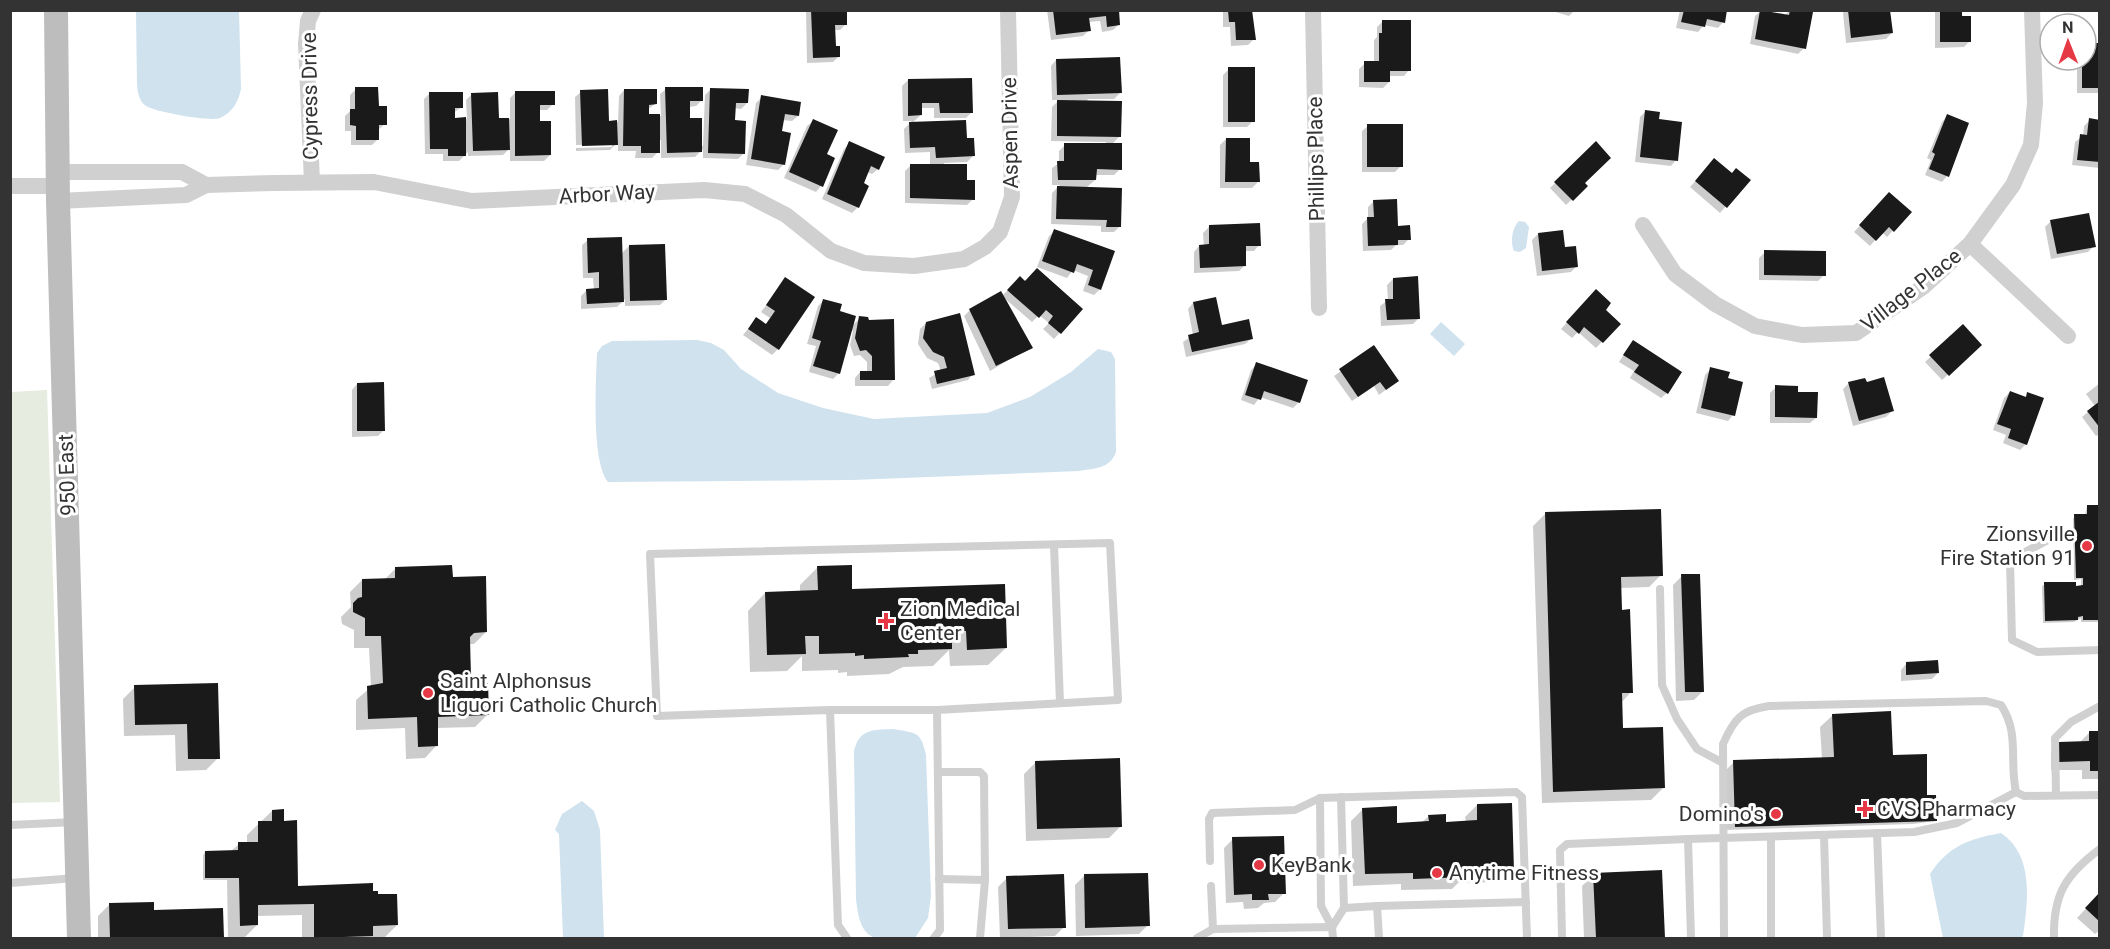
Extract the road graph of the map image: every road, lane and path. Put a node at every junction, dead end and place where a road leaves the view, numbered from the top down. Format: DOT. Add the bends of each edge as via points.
graph roads {
  1 [pos="56,10"];
  2 [pos="313,10"];
  3 [pos="1008,10"];
  4 [pos="1313,10"];
  5 [pos="2032,10"];
  6 [pos="312,182"];
  7 [pos="206,185"];
  8 [pos="10,186"];
  9 [pos="58,186"];
  10 [pos="1643,225"];
  11 [pos="1970,244"];
  12 [pos="985,247"];
  13 [pos="1319,308"];
  14 [pos="2068,336"];
  15 [pos="2048,540"];
  16 [pos="1054,545"];
  17 [pos="1660,589"];
  18 [pos="2100,650"];
  19 [pos="1060,703"];
  20 [pos="2100,706"];
  21 [pos="830,710"];
  22 [pos="937,710"];
  23 [pos="1723,763"];
  24 [pos="938,772"];
  25 [pos="2016,792"];
  26 [pos="2056,795"];
  27 [pos="2100,795"];
  28 [pos="1341,796"];
  29 [pos="1320,798"];
  30 [pos="75,822"];
  31 [pos="10,825"];
  32 [pos="1877,833"];
  33 [pos="1824,835"];
  34 [pos="1771,837"];
  35 [pos="1724,838"];
  36 [pos="1688,839"];
  37 [pos="2100,849"];
  38 [pos="1210,861"];
  39 [pos="76,878"];
  40 [pos="939,879"];
  41 [pos="985,880"];
  42 [pos="10,883"];
  43 [pos="1211,886"];
  44 [pos="1526,902"];
  45 [pos="1377,906"];
  46 [pos="1344,908"];
  47 [pos="1332,927"];
  48 [pos="1213,929"];
  49 [pos="79,939"];
  50 [pos="847,939"];
  51 [pos="934,939"];
  52 [pos="980,939"];
  53 [pos="1197,939"];
  54 [pos="1333,939"];
  55 [pos="1379,939"];
  56 [pos="1527,939"];
  57 [pos="1562,939"];
  58 [pos="1691,939"];
  59 [pos="1725,939"];
  60 [pos="1772,939"];
  61 [pos="1827,939"];
  62 [pos="1881,939"];
  63 [pos="2054,939"];
  1 -- 9 [label="street, 950 East"];
  2 -- 6 [label="street, Cypress Drive" via="306,44"];
  3 -- 12 [label="street, Aspen Drive" via="1012,197 1000,232"];
  4 -- 13 [label="street, Phillips Place"];
  5 -- 11 [label="street, Village Place" via="2035,104 2031,145 2013,184"];
  6 -- 7 [label="street, Arbor Way"];
  6 -- 12 [label="street, Arbor Way" via="374,182 472,201 704,190 745,194 786,215 831,251 864,263 914,266 964,259"];
  7 -- 9 [label="street, Arbor Way" via="186,195"];
  7 -- 9 [label="street, Arbor Way" via="182,172"];
  8 -- 9 [label="street"];
  9 -- 30 [label="street, 950 East"];
  10 -- 11 [label="street, Village Place" via="1675,274 1715,304 1755,326 1802,334 1856,333 1923,287"];
  11 -- 14 [label="street"];
  15 -- 18 [label="lane" via="2010,560 2012,640 2037,652"];
  16 -- 19 [label="lane"];
  16 -- 19 [label="lane" via="1110,543 1118,700"];
  16 -- 21 [label="lane" via="650,554 657,716"];
  17 -- 23 [label="lane" via="1662,685 1677,719 1698,749"];
  19 -- 22 [label="lane"];
  20 -- 26 [label="lane" via="2071,722 2055,738"];
  21 -- 22 [label="lane"];
  21 -- 50 [label="lane" via="838,925"];
  22 -- 24 [label="lane"];
  23 -- 25 [label="lane" via="1723,744 1732,723 1751,708 1986,701 2001,705 2013,728"];
  23 -- 35 [label="lane"];
  24 -- 40 [label="lane"];
  24 -- 41 [label="lane" via="980,772 984,776"];
  25 -- 26 [label="lane" via="2024,796"];
  25 -- 32 [label="lane" via="1957,823 1914,832"];
  26 -- 27 [label="lane"];
  28 -- 29 [label="lane"];
  28 -- 44 [label="lane" via="1516,792 1522,797"];
  28 -- 46 [label="lane"];
  29 -- 38 [label="lane" via="1295,810 1212,813"];
  29 -- 47 [label="lane" via="1321,906"];
  30 -- 31 [label="lane"];
  30 -- 39 [label="street, 950 East"];
  32 -- 33 [label="lane"];
  32 -- 62 [label="lane"];
  33 -- 34 [label="lane"];
  33 -- 61 [label="lane"];
  34 -- 35 [label="lane"];
  34 -- 60 [label="lane"];
  35 -- 36 [label="lane"];
  35 -- 59 [label="lane"];
  36 -- 57 [label="lane" via="1567,844 1560,850"];
  36 -- 58 [label="lane"];
  37 -- 63 [label="lane" via="2058,893"];
  39 -- 42 [label="lane"];
  39 -- 49 [label="street, 950 East"];
  40 -- 41 [label="lane"];
  40 -- 51 [label="lane" via="940,930"];
  41 -- 52 [label="lane"];
  43 -- 48 [label="lane"];
  44 -- 45 [label="lane"];
  44 -- 56 [label="lane"];
  45 -- 46 [label="lane"];
  45 -- 55 [label="lane"];
  46 -- 47 [label="lane"];
  47 -- 48 [label="lane"];
  47 -- 54 [label="lane"];
  48 -- 53 [label="lane"];
}
